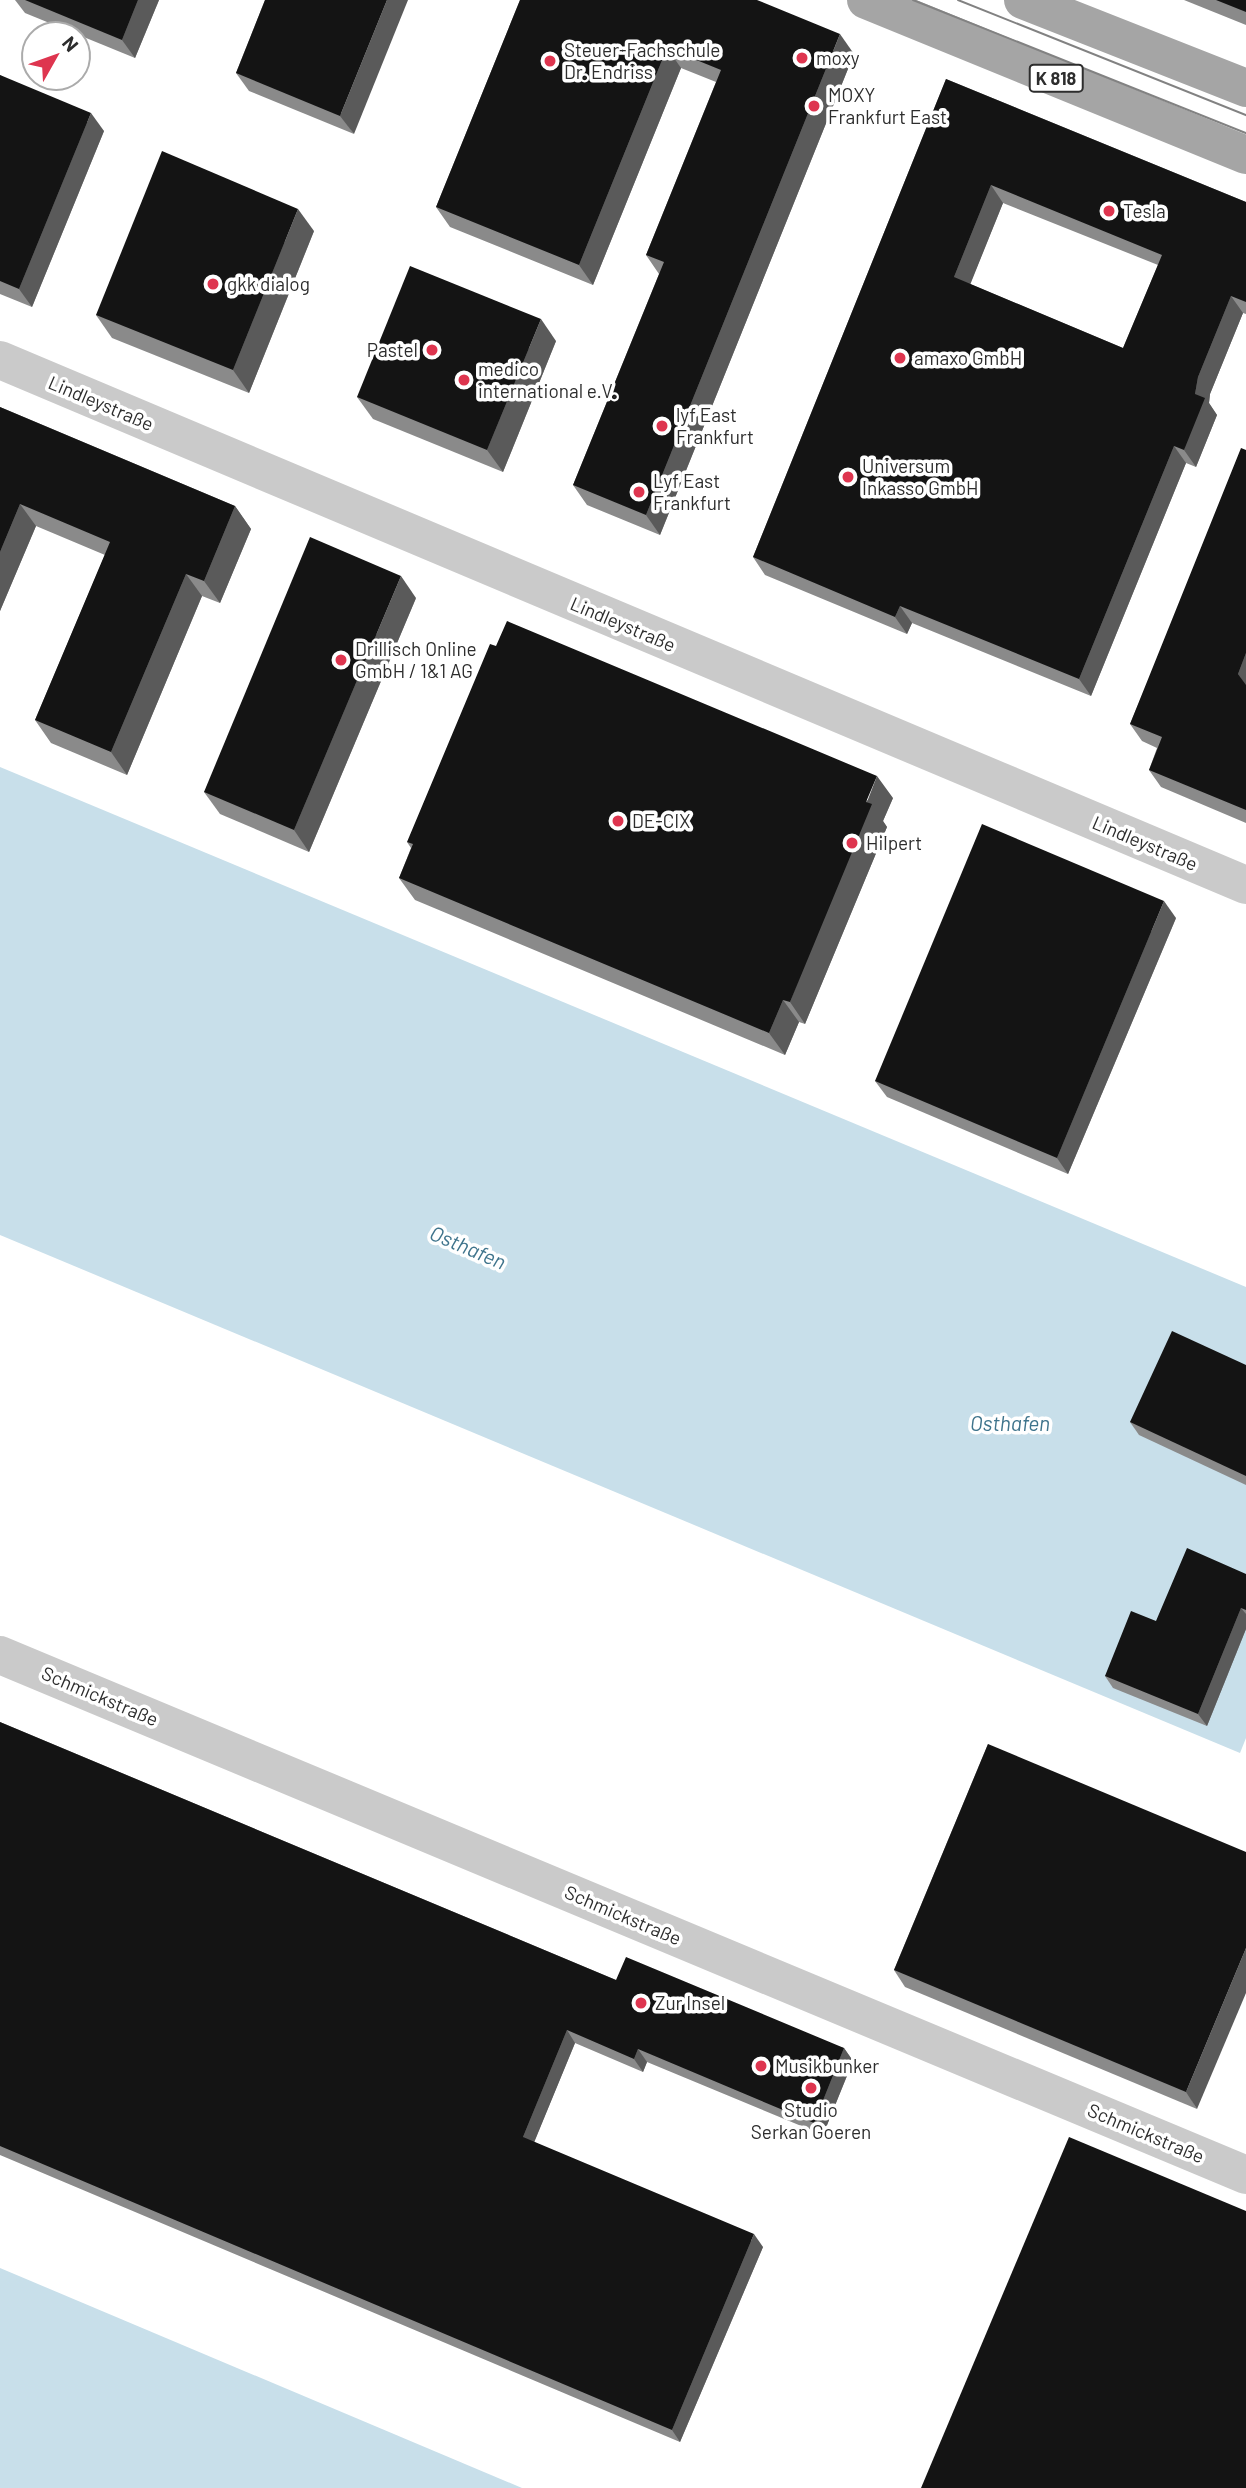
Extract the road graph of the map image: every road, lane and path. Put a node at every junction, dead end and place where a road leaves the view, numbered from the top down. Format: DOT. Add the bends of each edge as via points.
graph roads {
  1 [pos="866,0"];
  2 [pos="1023,0"];
  3 [pos="1246,88"];
  4 [pos="1246,155"];
  5 [pos="0,360"];
  6 [pos="1246,885"];
  7 [pos="0,1655"];
  8 [pos="1246,2175"];
  1 -- 4 [label="main road, K 818"];
  2 -- 3 [label="main road"];
  5 -- 6 [label="street, Lindleystraße"];
  7 -- 8 [label="street, Schmickstraße"];
}
